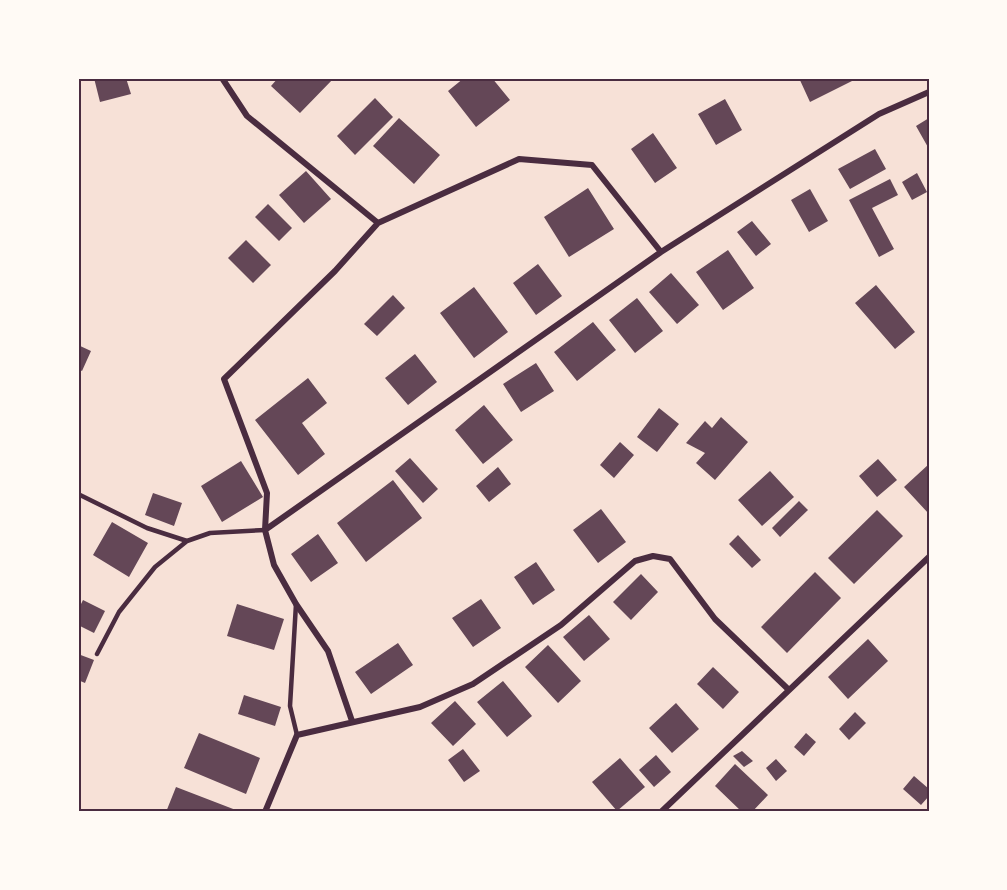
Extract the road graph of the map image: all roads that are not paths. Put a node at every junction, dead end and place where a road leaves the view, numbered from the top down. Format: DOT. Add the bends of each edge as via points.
graph roads {
  1 [pos="222,78"];
  2 [pos="929,92"];
  3 [pos="378,223"];
  4 [pos="661,252"];
  5 [pos="78,494"];
  6 [pos="265,530"];
  7 [pos="187,541"];
  8 [pos="929,557"];
  9 [pos="296,604"];
  10 [pos="97,654"];
  11 [pos="789,690"];
  12 [pos="351,721"];
  13 [pos="297,735"];
  14 [pos="265,812"];
  15 [pos="662,812"];
  1 -- 3 [label="street" via="247,116"];
  2 -- 4 [label="street" via="879,114"];
  3 -- 4 [label="street" via="519,159 592,165"];
  3 -- 6 [label="street" via="335,271 224,379 267,493"];
  4 -- 6 [label="street"];
  5 -- 7 [label="lane" via="147,528"];
  6 -- 7 [label="lane" via="210,533"];
  6 -- 9 [label="street" via="274,564"];
  7 -- 10 [label="lane" via="155,567 119,612"];
  8 -- 11 [label="street"];
  9 -- 12 [label="street" via="328,651"];
  9 -- 13 [label="lane" via="290,706"];
  11 -- 12 [label="street" via="715,619 670,559 653,556 635,561 561,625 473,684 420,707"];
  11 -- 15 [label="street"];
  12 -- 13 [label="street"];
  13 -- 14 [label="street"];
}
